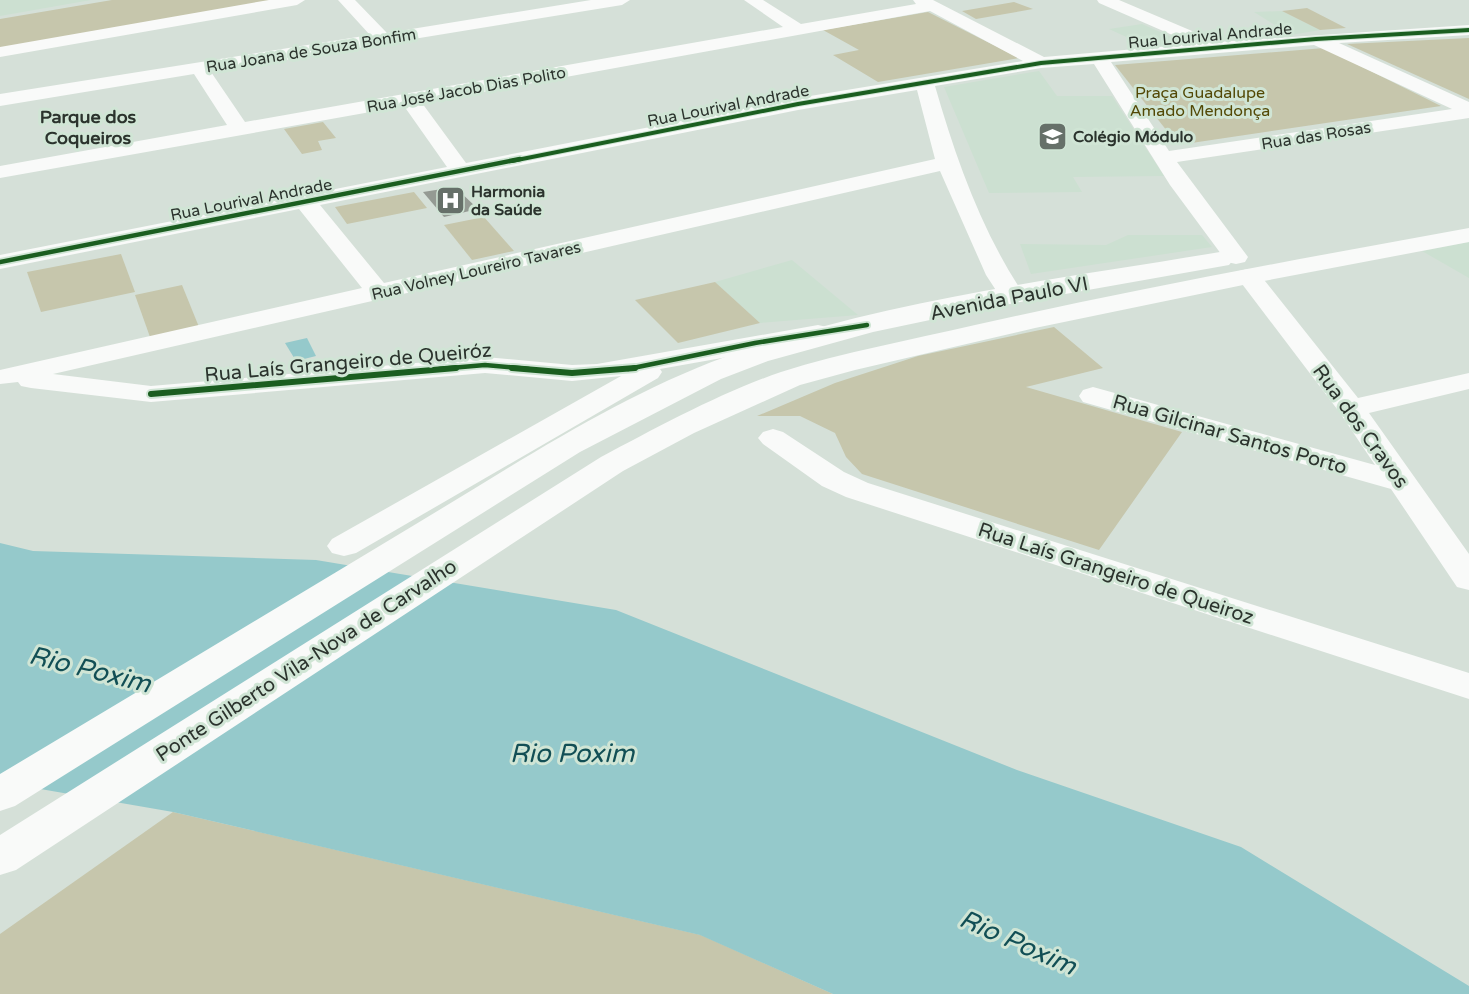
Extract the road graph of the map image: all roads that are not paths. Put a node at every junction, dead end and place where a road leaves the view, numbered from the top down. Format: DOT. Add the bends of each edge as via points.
graph roads {
  1 [pos="297,0"];
  2 [pos="346,0"];
  3 [pos="622,0"];
  4 [pos="752,0"];
  5 [pos="1105,0"];
  6 [pos="926,3"];
  7 [pos="797,28"];
  8 [pos="1469,30"];
  9 [pos="383,39"];
  10 [pos="1316,39"];
  11 [pos="1218,49"];
  12 [pos="0,52"];
  13 [pos="1099,57"];
  14 [pos="1041,63"];
  15 [pos="199,68"];
  16 [pos="925,83"];
  17 [pos="0,100"];
  18 [pos="410,100"];
  19 [pos="1469,110"];
  20 [pos="240,129"];
  21 [pos="1164,158"];
  22 [pos="947,164"];
  23 [pos="0,172"];
  24 [pos="461,172"];
  25 [pos="305,202"];
  26 [pos="1469,213"];
  27 [pos="1469,235"];
  28 [pos="0,262"];
  29 [pos="1242,266"];
  30 [pos="378,292"];
  31 [pos="1012,296"];
  32 [pos="867,325"];
  33 [pos="132,350"];
  34 [pos="667,361"];
  35 [pos="2,377"];
  36 [pos="1469,381"];
  37 [pos="151,394"];
  38 [pos="1093,396"];
  39 [pos="1351,408"];
  40 [pos="772,438"];
  41 [pos="569,446"];
  42 [pos="612,464"];
  43 [pos="1401,482"];
  44 [pos="344,546"];
  45 [pos="1469,579"];
  46 [pos="1469,686"];
  47 [pos="0,795"];
  48 [pos="0,857"];
  1 -- 12 [label="street"];
  2 -- 9 [label="street"];
  3 -- 9 [label="street, Rua Joana de Souza Bonfim"];
  4 -- 7 [label="street"];
  5 -- 11 [label="street"];
  6 -- 7 [label="street, Rua José Jacob Dias Polito"];
  6 -- 14 [label="street"];
  7 -- 18 [label="street, Rua José Jacob Dias Polito"];
  8 -- 10 [label="street, Rua Lourival Andrade"];
  9 -- 15 [label="street, Rua Joana de Souza Bonfim"];
  10 -- 11 [label="street, Rua Lourival Andrade"];
  10 -- 19 [label="street"];
  11 -- 13 [label="street, Rua Lourival Andrade"];
  13 -- 14 [label="street, Rua Lourival Andrade"];
  13 -- 21 [label="street, Rua dos Cravos"];
  14 -- 16 [label="street, Rua Lourival Andrade"];
  15 -- 17 [label="street, Rua Joana de Souza Bonfim"];
  15 -- 20 [label="street"];
  16 -- 22 [label="street"];
  16 -- 24 [label="street, Rua Lourival Andrade" via="798,104"];
  18 -- 20 [label="street, Rua José Jacob Dias Polito"];
  18 -- 24 [label="street"];
  19 -- 21 [label="street, Rua das Rosas"];
  20 -- 23 [label="street, Rua José Jacob Dias Polito"];
  21 -- 29 [label="street, Rua dos Cravos"];
  22 -- 30 [label="street, Rua Volney Loureiro Tavares"];
  22 -- 31 [label="street" via="998,275"];
  24 -- 25 [label="street, Rua Lourival Andrade"];
  25 -- 28 [label="street, Rua Lourival Andrade"];
  25 -- 30 [label="street"];
  26 -- 29 [label="main road, Avenida Paulo VI"];
  27 -- 29 [label="main road, Avenida Paulo VI"];
  29 -- 31 [label="main road, Avenida Paulo VI"];
  29 -- 39 [label="street, Rua dos Cravos"];
  29 -- 42 [label="main road, Avenida Paulo VI" via="790,379 683,426"];
  30 -- 33 [label="street, Rua Volney Loureiro Tavares"];
  31 -- 32 [label="main road, Avenida Paulo VI"];
  32 -- 34 [label="street, Rua Laís Grangeiro de Queiróz"];
  32 -- 41 [label="main road, Avenida Paulo VI" via="756,356 637,409"];
  33 -- 35 [label="street, Rua Volney Loureiro Tavares"];
  33 -- 37 [label="street"];
  34 -- 37 [label="street, Rua Laís Grangeiro de Queiróz" via="580,373 485,365"];
  34 -- 44 [label="street"];
  35 -- 37 [label="street, Rua Laís Grangeiro de Queiróz"];
  36 -- 39 [label="street"];
  38 -- 43 [label="street, Rua Gilcinar Santos Porto"];
  39 -- 43 [label="street, Rua dos Cravos"];
  40 -- 46 [label="street, Rua Laís Grangeiro de Queiroz" via="832,479 857,490"];
  41 -- 47 [label="main road, Ponte Gilberto Vila-Nova de Carvalho"];
  42 -- 48 [label="main road, Ponte Gilberto Vila-Nova de Carvalho"];
  43 -- 45 [label="street, Rua dos Cravos"];
}
